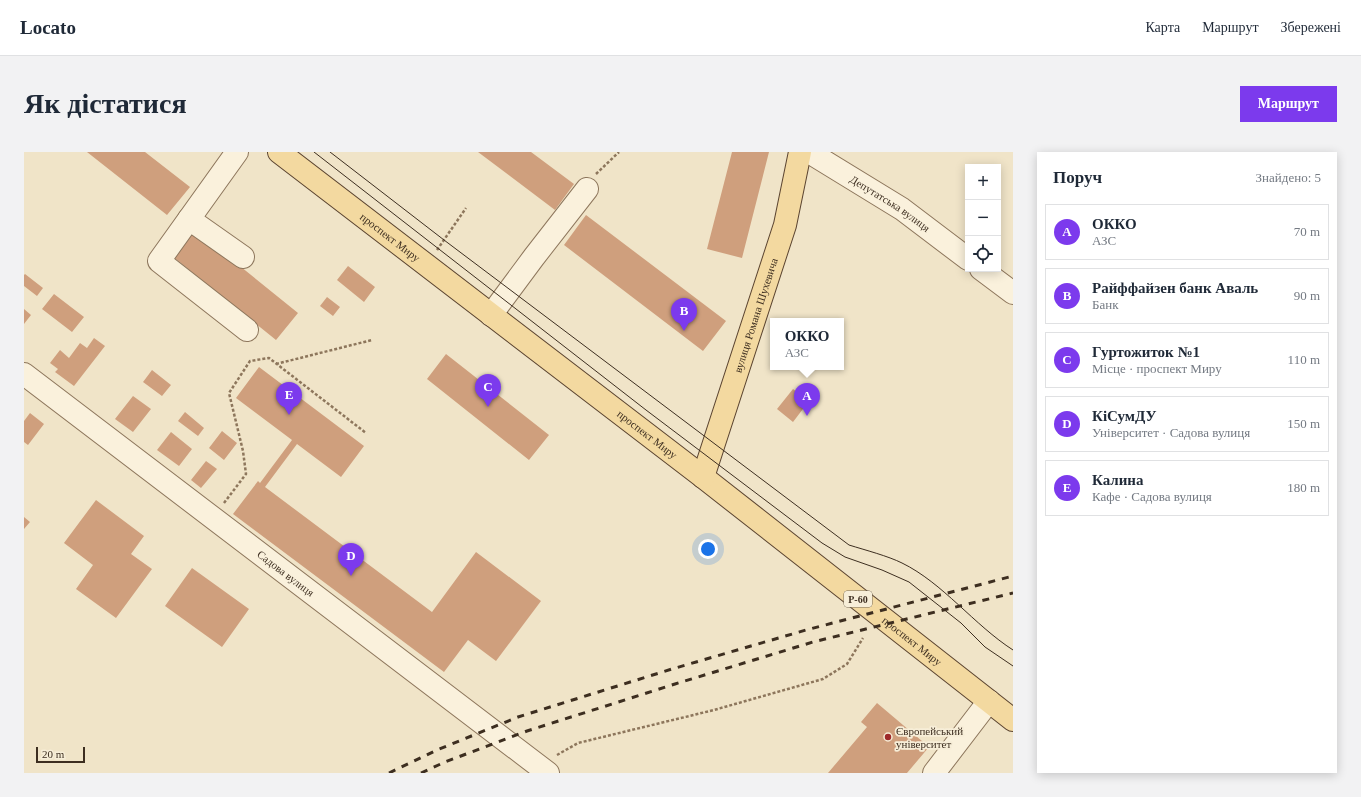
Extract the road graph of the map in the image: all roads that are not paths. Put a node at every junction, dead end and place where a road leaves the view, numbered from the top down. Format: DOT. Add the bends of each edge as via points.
graph roads {
  1 [pos="236,152"];
  2 [pos="279,152"];
  3 [pos="800,152"];
  4 [pos="809,152"];
  5 [pos="587,189"];
  6 [pos="189,219"];
  7 [pos="243,256"];
  8 [pos="965,257"];
  9 [pos="985,272"];
  10 [pos="1013,293"];
  11 [pos="491,315"];
  12 [pos="248,330"];
  13 [pos="24,374"];
  14 [pos="702,477"];
  15 [pos="989,701"];
  16 [pos="1013,720"];
  17 [pos="537,771"];
  18 [pos="934,773"];
  1 -- 6 [label="street"];
  2 -- 11 [label="main road, проспект Миру"];
  3 -- 14 [label="main road, вулиця Романа Шухевича" via="785,225"];
  4 -- 8 [label="street, Депутатська вулиця" via="902,209"];
  5 -- 11 [label="street"];
  6 -- 7 [label="street"];
  6 -- 12 [label="street" via="159,261"];
  9 -- 10 [label="street"];
  11 -- 14 [label="main road, проспект Миру"];
  13 -- 17 [label="street, Садова вулиця"];
  14 -- 15 [label="main road, проспект Миру / Р-60"];
  15 -- 16 [label="main road, проспект Миру / Р-60"];
  15 -- 18 [label="street"];
}
